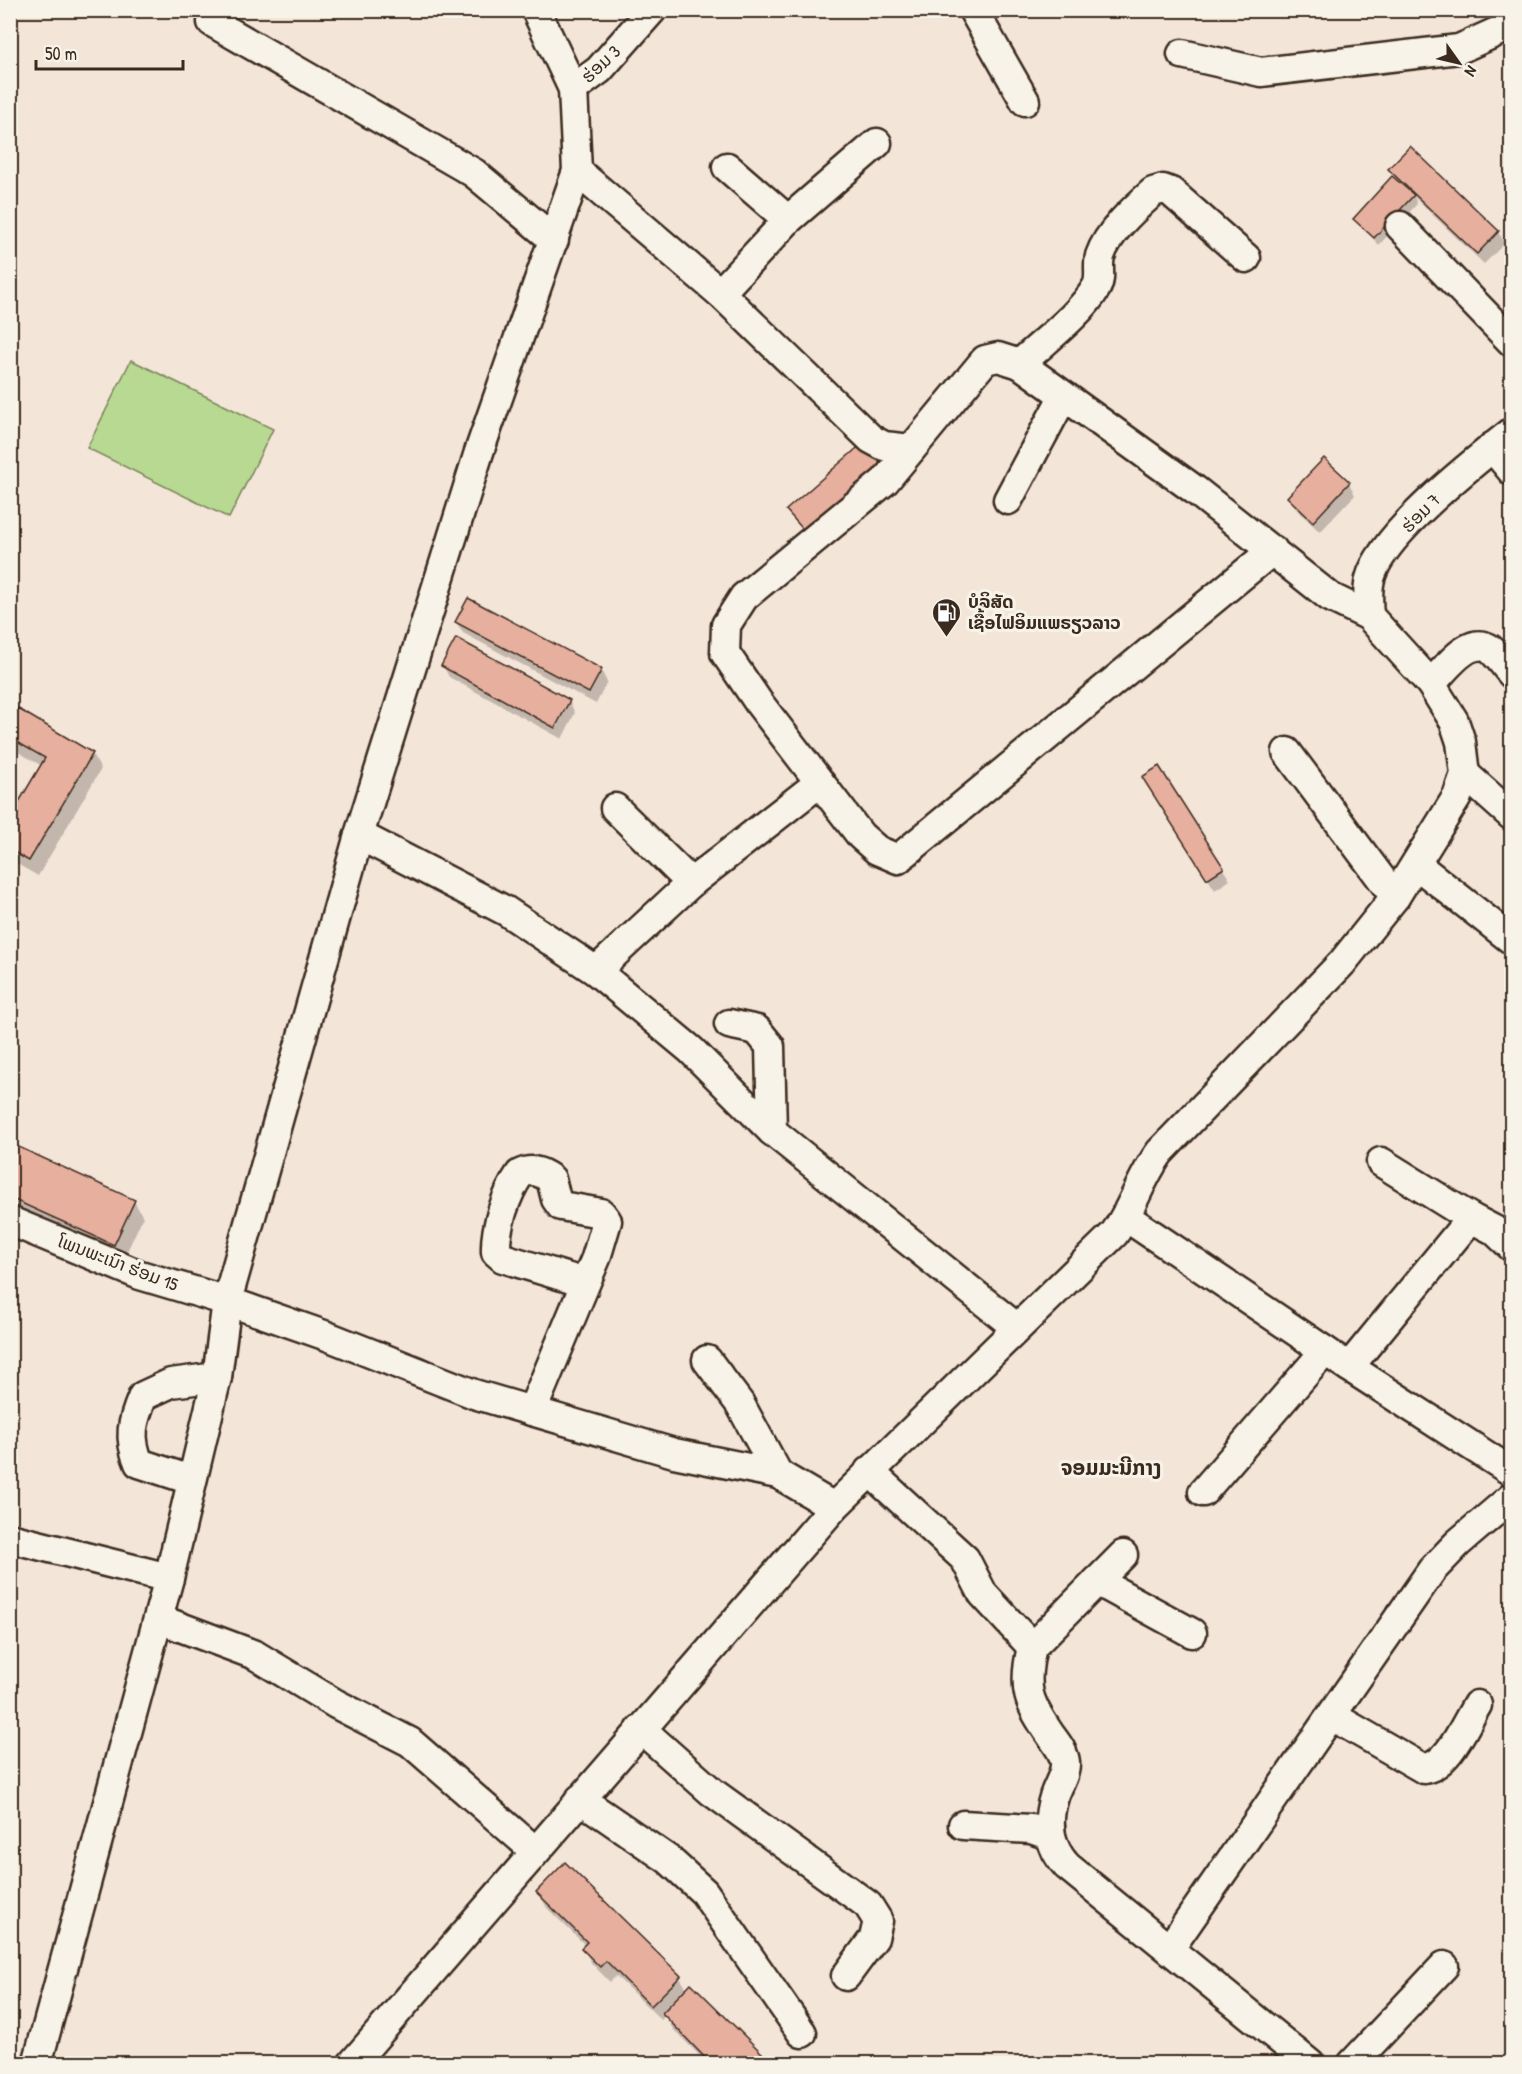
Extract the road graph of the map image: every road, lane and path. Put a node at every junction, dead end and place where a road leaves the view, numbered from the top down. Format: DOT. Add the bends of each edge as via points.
graph roads {
  1 [pos="536,10"];
  2 [pos="652,10"];
  3 [pos="973,10"];
  4 [pos="212,22"];
  5 [pos="1512,25"];
  6 [pos="1182,54"];
  7 [pos="573,90"];
  8 [pos="1025,101"];
  9 [pos="877,143"];
  10 [pos="727,167"];
  11 [pos="577,171"];
  12 [pos="788,219"];
  13 [pos="1400,226"];
  14 [pos="554,240"];
  15 [pos="1246,258"];
  16 [pos="720,293"];
  17 [pos="1512,342"];
  18 [pos="1020,364"];
  19 [pos="1063,397"];
  20 [pos="1502,440"];
  21 [pos="911,449"];
  22 [pos="1512,471"];
  23 [pos="1008,500"];
  24 [pos="1273,550"];
  25 [pos="1369,616"];
  26 [pos="1512,674"];
  27 [pos="1431,684"];
  28 [pos="1287,752"];
  29 [pos="1465,774"];
  30 [pos="819,783"];
  31 [pos="615,808"];
  32 [pos="1512,816"];
  33 [pos="358,835"];
  34 [pos="1417,865"];
  35 [pos="691,884"];
  36 [pos="1395,897"];
  37 [pos="1512,940"];
  38 [pos="596,971"];
  39 [pos="729,1024"];
  40 [pos="772,1131"];
  41 [pos="1381,1162"];
  42 [pos="1126,1217"];
  43 [pos="1471,1218"];
  44 [pos="10,1221"];
  45 [pos="1512,1247"];
  46 [pos="585,1283"];
  47 [pos="227,1300"];
  48 [pos="1017,1328"];
  49 [pos="1325,1351"];
  50 [pos="707,1360"];
  51 [pos="1349,1367"];
  52 [pos="217,1377"];
  53 [pos="532,1411"];
  54 [pos="869,1471"];
  55 [pos="1512,1472"];
  56 [pos="778,1474"];
  57 [pos="191,1480"];
  58 [pos="1203,1492"];
  59 [pos="1512,1497"];
  60 [pos="834,1507"];
  61 [pos="10,1538"];
  62 [pos="1123,1555"];
  63 [pos="169,1578"];
  64 [pos="1097,1581"];
  65 [pos="159,1618"];
  66 [pos="1192,1634"];
  67 [pos="1032,1647"];
  68 [pos="1477,1705"];
  69 [pos="1332,1716"];
  70 [pos="641,1729"];
  71 [pos="580,1799"];
  72 [pos="963,1825"];
  73 [pos="1049,1835"];
  74 [pos="534,1850"];
  75 [pos="1170,1948"];
  76 [pos="1443,1966"];
  77 [pos="846,1976"];
  78 [pos="802,2032"];
  79 [pos="37,2064"];
  80 [pos="352,2064"];
  81 [pos="1310,2064"];
  82 [pos="1352,2064"];
  1 -- 7 [label="street"];
  2 -- 7 [label="street, ຮ່ອມ 3" via="599,70"];
  3 -- 8 [label="street"];
  4 -- 14 [label="street" via="474,172"];
  5 -- 6 [label="street" via="1459,49 1261,72"];
  7 -- 11 [label="street"];
  9 -- 12 [label="street"];
  10 -- 12 [label="street"];
  11 -- 14 [label="street"];
  11 -- 16 [label="street"];
  12 -- 16 [label="street"];
  13 -- 17 [label="street"];
  14 -- 33 [label="street" via="479,452"];
  15 -- 18 [label="street" via="1171,192 1153,192 1106,242 1099,259 1100,278 1090,296"];
  16 -- 21 [label="street" via="872,439 884,446"];
  18 -- 19 [label="street"];
  18 -- 21 [label="street" via="998,357 985,360"];
  19 -- 23 [label="street"];
  19 -- 24 [label="street"];
  20 -- 22 [label="street"];
  20 -- 25 [label="street, ຮ່ອມ 7" via="1419,512 1385,552 1371,578"];
  21 -- 30 [label="street" via="885,481 744,597 726,625 725,653"];
  24 -- 25 [label="street" via="1330,597"];
  24 -- 30 [label="street" via="898,859 887,856 861,836"];
  25 -- 27 [label="street"];
  26 -- 27 [label="street" via="1490,649 1478,644 1469,647"];
  27 -- 29 [label="street" via="1454,721"];
  28 -- 36 [label="street"];
  29 -- 32 [label="street"];
  29 -- 34 [label="street" via="1457,797"];
  30 -- 35 [label="street"];
  31 -- 35 [label="street"];
  33 -- 38 [label="street" via="506,911"];
  33 -- 47 [label="street"];
  34 -- 36 [label="street"];
  34 -- 37 [label="street"];
  35 -- 38 [label="street"];
  36 -- 42 [label="street" via="1342,963 1160,1152 1149,1166"];
  38 -- 40 [label="street" via="691,1050"];
  39 -- 40 [label="street" via="757,1030 770,1046"];
  40 -- 48 [label="street"];
  41 -- 43 [label="street"];
  42 -- 48 [label="street" via="1114,1234"];
  42 -- 49 [label="street"];
  43 -- 45 [label="street" via="1494,1230"];
  43 -- 51 [label="street"];
  44 -- 47 [label="street, ໂພນພະເນົາ ຮ່ອມ 15" via="140,1275"];
  46 -- 46 [label="street" via="608,1221 605,1216 561,1206 551,1179 535,1170 520,1174 510,1187 496,1252 503,1258"];
  46 -- 53 [label="street"];
  47 -- 52 [label="street"];
  47 -- 53 [label="street, ໂພນພະເນົາ ຮ່ອມ 15" via="474,1394"];
  48 -- 54 [label="street"];
  49 -- 51 [label="street"];
  49 -- 58 [label="street"];
  50 -- 56 [label="street" via="740,1404"];
  51 -- 55 [label="street"];
  52 -- 57 [label="street"];
  52 -- 57 [label="street" via="171,1383 143,1396 135,1414 131,1443 139,1463"];
  53 -- 56 [label="street, ໂພນພະເນົາ ຮ່ອມ 15" via="674,1454"];
  54 -- 60 [label="street"];
  54 -- 67 [label="street" via="965,1559 983,1594"];
  56 -- 60 [label="street"];
  57 -- 63 [label="street"];
  59 -- 69 [label="street" via="1432,1570"];
  60 -- 70 [label="street"];
  61 -- 63 [label="street"];
  62 -- 64 [label="street"];
  63 -- 65 [label="street"];
  64 -- 66 [label="street"];
  64 -- 67 [label="street"];
  65 -- 74 [label="street" via="255,1655 336,1704 410,1742"];
  65 -- 79 [label="street"];
  67 -- 73 [label="street" via="1028,1674 1032,1708 1062,1750 1065,1762 1054,1797"];
  68 -- 69 [label="street" via="1442,1760 1433,1768 1424,1769"];
  69 -- 75 [label="street"];
  70 -- 71 [label="street"];
  70 -- 77 [label="street" via="712,1792 868,1905 878,1921 874,1938"];
  71 -- 74 [label="street"];
  71 -- 78 [label="street" via="669,1860 704,1892"];
  72 -- 73 [label="street" via="1031,1829"];
  73 -- 75 [label="street" via="1055,1854 1067,1866"];
  74 -- 80 [label="street"];
  75 -- 81 [label="street"];
  76 -- 82 [label="street"];
}
